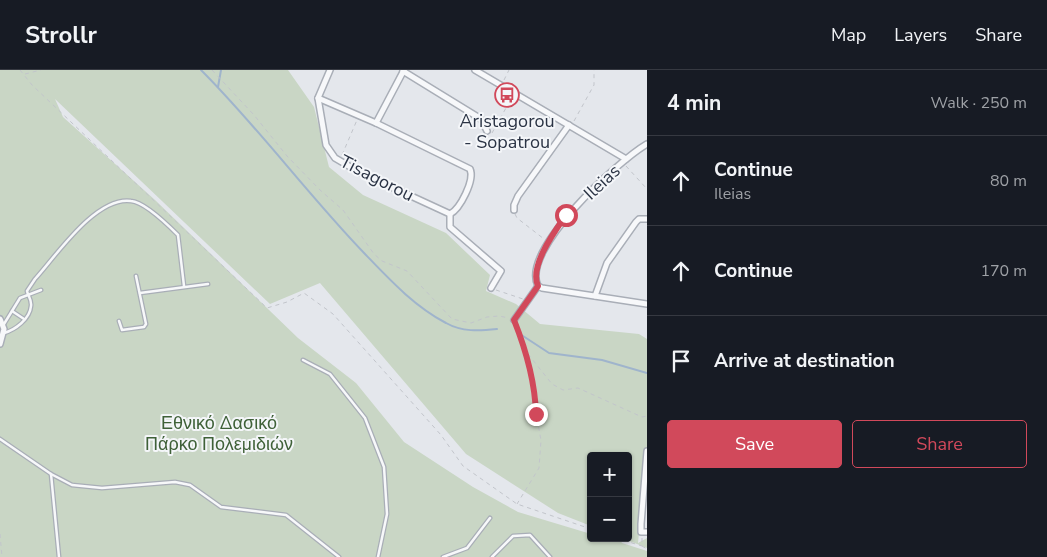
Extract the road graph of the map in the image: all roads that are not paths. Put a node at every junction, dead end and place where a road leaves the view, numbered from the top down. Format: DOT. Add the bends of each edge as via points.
graph roads {
  1 [pos="330,70"];
  2 [pos="475,70"];
  3 [pos="404,71"];
  4 [pos="318,98"];
  5 [pos="376,123"];
  6 [pos="570,126"];
  7 [pos="487,131"];
  8 [pos="647,144"];
  9 [pos="624,161"];
  10 [pos="514,210"];
  11 [pos="450,214"];
  12 [pos="647,219"];
  13 [pos="136,276"];
  14 [pos="208,284"];
  15 [pos="184,286"];
  16 [pos="538,286"];
  17 [pos="491,288"];
  18 [pos="41,290"];
  19 [pos="140,292"];
  20 [pos="27,294"];
  21 [pos="595,296"];
  22 [pos="647,304"];
  23 [pos="12,311"];
  24 [pos="24,319"];
  25 [pos="514,320"];
  26 [pos="119,321"];
  27 [pos="2,322"];
  28 [pos="4,334"];
  29 [pos="0,344"];
  30 [pos="303,360"];
  31 [pos="0,439"];
  32 [pos="647,451"];
  33 [pos="647,462"];
  34 [pos="50,474"];
  35 [pos="490,518"];
  36 [pos="644,532"];
  37 [pos="59,557"];
  38 [pos="339,557"];
  39 [pos="378,557"];
  40 [pos="443,557"];
  41 [pos="492,557"];
  42 [pos="550,557"];
  1 -- 4 [label="street"];
  2 -- 6 [label="street"];
  3 -- 5 [label="street"];
  3 -- 7 [label="street" via="481,119"];
  4 -- 5 [label="street"];
  4 -- 11 [label="street, Tisagorou" via="326,144 340,161"];
  5 -- 11 [label="street" via="470,169 472,176 460,204"];
  6 -- 9 [label="street"];
  6 -- 10 [label="street" via="518,196"];
  8 -- 9 [label="street, Ileias"];
  9 -- 16 [label="street, Ileias" via="566,215 536,268"];
  11 -- 17 [label="street" via="450,227 501,271"];
  12 -- 21 [label="street" via="636,222 607,263"];
  13 -- 19 [label="lane"];
  14 -- 15 [label="lane"];
  15 -- 19 [label="lane"];
  15 -- 20 [label="lane" via="178,235 143,205 124,201 110,204 94,214 35,280"];
  16 -- 21 [label="street"];
  16 -- 25 [label="street"];
  18 -- 20 [label="lane"];
  19 -- 26 [label="lane" via="145,326 122,330"];
  20 -- 23 [label="lane" via="20,298"];
  20 -- 24 [label="lane" via="31,306"];
  21 -- 22 [label="street"];
  23 -- 24 [label="lane"];
  23 -- 27 [label="lane"];
  24 -- 28 [label="lane" via="14,330"];
  27 -- 28 [label="street"];
  28 -- 29 [label="street"];
  30 -- 39 [label="lane" via="330,374 365,418 384,467 387,514"];
  31 -- 34 [label="lane"];
  32 -- 33 [label="street"];
  33 -- 36 [label="street"];
  34 -- 37 [label="lane"];
  34 -- 38 [label="lane" via="83,488 174,482 190,485 221,507 286,515"];
  35 -- 40 [label="lane" via="467,548"];
  41 -- 42 [label="lane" via="513,536 530,535"];
}
